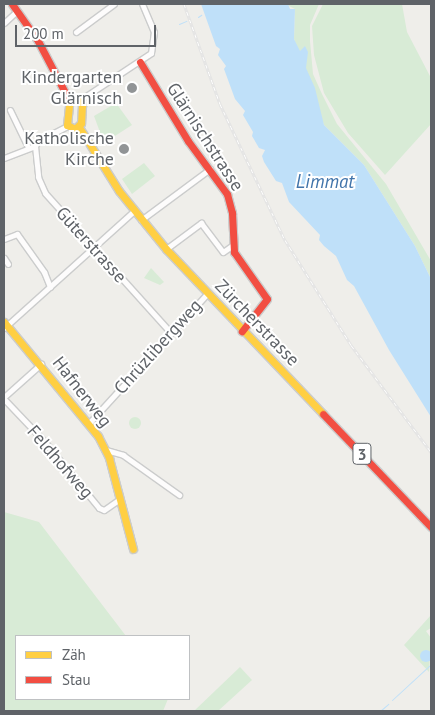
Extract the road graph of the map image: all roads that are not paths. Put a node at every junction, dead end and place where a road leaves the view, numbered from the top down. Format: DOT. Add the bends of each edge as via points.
graph roads {
  1 [pos="12,4"];
  2 [pos="114,4"];
  3 [pos="142,4"];
  4 [pos="17,11"];
  5 [pos="4,23"];
  6 [pos="76,32"];
  7 [pos="140,62"];
  8 [pos="69,100"];
  9 [pos="80,100"];
  10 [pos="10,110"];
  11 [pos="68,126"];
  12 [pos="79,127"];
  13 [pos="35,146"];
  14 [pos="28,147"];
  15 [pos="4,158"];
  16 [pos="210,169"];
  17 [pos="134,211"];
  18 [pos="141,220"];
  19 [pos="4,239"];
  20 [pos="233,245"];
  21 [pos="94,247"];
  22 [pos="166,250"];
  23 [pos="4,258"];
  24 [pos="8,264"];
  25 [pos="50,287"];
  26 [pos="207,294"];
  27 [pos="5,325"];
  28 [pos="242,331"];
  29 [pos="170,332"];
  30 [pos="41,364"];
  31 [pos="4,398"];
  32 [pos="90,422"];
  33 [pos="106,450"];
  34 [pos="179,495"];
  35 [pos="120,499"];
  36 [pos="431,527"];
  37 [pos="134,549"];
  1 -- 4 [label="main road"];
  2 -- 6 [label="street"];
  3 -- 7 [label="street" via="155,40 151,53"];
  4 -- 5 [label="street"];
  4 -- 8 [label="main road" via="38,41"];
  7 -- 9 [label="street"];
  7 -- 16 [label="main road, Glärnischstrasse"];
  8 -- 9 [label="main road"];
  8 -- 11 [label="main road"];
  9 -- 12 [label="main road"];
  10 -- 14 [label="street"];
  11 -- 12 [label="main road"];
  11 -- 13 [label="street" via="38,141"];
  12 -- 17 [label="main road, Zürcherstrasse / 3"];
  13 -- 14 [label="street"];
  13 -- 21 [label="street, Güterstrasse" via="38,177 45,193"];
  14 -- 15 [label="street"];
  16 -- 18 [label="street"];
  16 -- 20 [label="main road, Glärnischstrasse" via="230,203"];
  17 -- 18 [label="main road, Zürcherstrasse / 3"];
  17 -- 21 [label="street"];
  18 -- 22 [label="main road, Zürcherstrasse / 3"];
  19 -- 25 [label="street" via="17,234 44,272"];
  20 -- 22 [label="street" via="224,252 201,223"];
  20 -- 28 [label="main road, Glärnischstrasse" via="245,272 268,299"];
  21 -- 25 [label="street"];
  21 -- 29 [label="street, Güterstrasse"];
  22 -- 26 [label="main road, Zürcherstrasse / 3"];
  23 -- 24 [label="street"];
  25 -- 27 [label="street"];
  26 -- 28 [label="main road, Zürcherstrasse / 3"];
  26 -- 29 [label="street, Chrüzlibergweg"];
  27 -- 30 [label="main road, Hafnerweg"];
  28 -- 36 [label="main road, Zürcherstrasse / 3"];
  29 -- 32 [label="street, Chrüzlibergweg"];
  30 -- 31 [label="street, Feldhofweg"];
  30 -- 32 [label="main road, Hafnerweg"];
  31 -- 35 [label="street, Feldhofweg" via="46,442 99,508 104,510"];
  32 -- 33 [label="main road, Hafnerweg"];
  33 -- 34 [label="street" via="123,455"];
  33 -- 35 [label="main road, Hafnerweg"];
  35 -- 37 [label="main road, Hafnerweg"];
}
